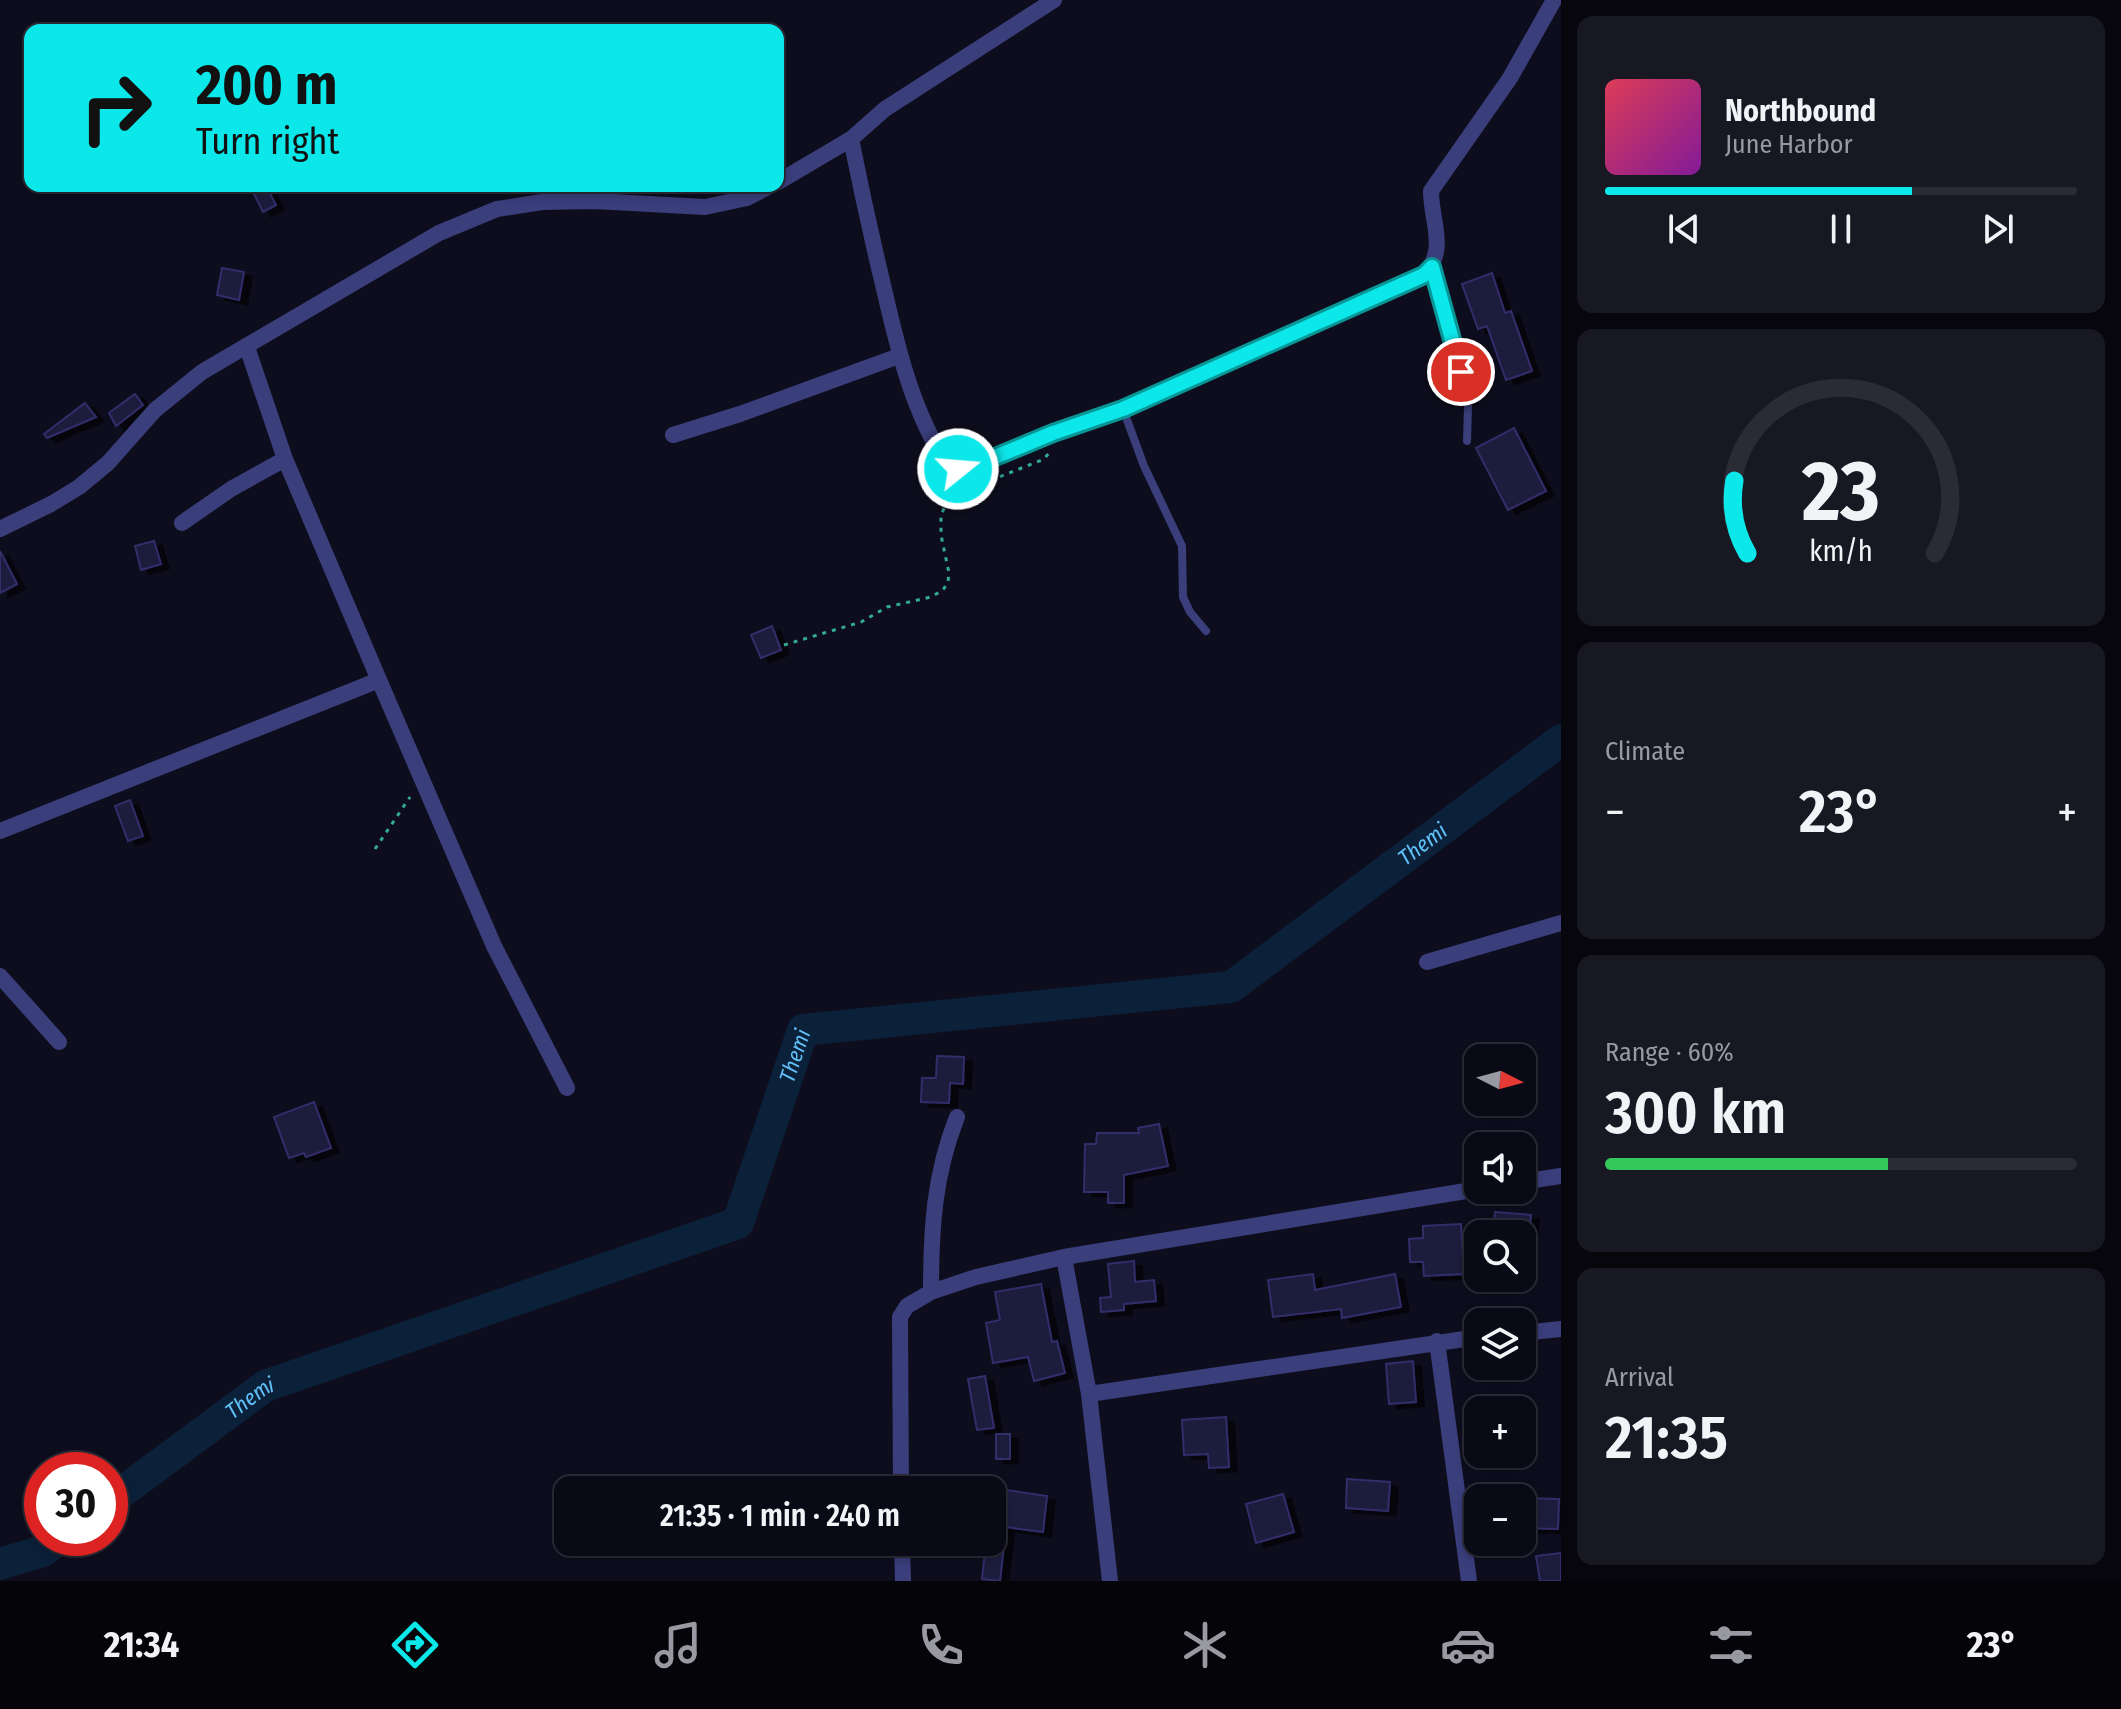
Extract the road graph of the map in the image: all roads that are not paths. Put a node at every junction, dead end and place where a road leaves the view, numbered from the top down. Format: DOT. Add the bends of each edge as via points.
graph roads {
  1 [pos="1054,0"];
  2 [pos="1554,0"];
  3 [pos="851,139"];
  4 [pos="784,178"];
  5 [pos="758,192"];
  6 [pos="1432,267"];
  7 [pos="247,347"];
  8 [pos="899,356"];
  9 [pos="1123,409"];
  10 [pos="673,435"];
  11 [pos="1467,441"];
  12 [pos="285,459"];
  13 [pos="182,523"];
  14 [pos="0,529"];
  15 [pos="1206,631"];
  16 [pos="379,680"];
  17 [pos="0,831"];
  18 [pos="1561,923"];
  19 [pos="1427,962"];
  20 [pos="0,976"];
  21 [pos="59,1042"];
  22 [pos="567,1088"];
  23 [pos="957,1117"];
  24 [pos="1561,1176"];
  25 [pos="1536,1180"];
  26 [pos="1464,1191"];
  27 [pos="1064,1257"];
  28 [pos="931,1292"];
  29 [pos="1561,1329"];
  30 [pos="1536,1332"];
  31 [pos="1464,1338"];
  32 [pos="1437,1341"];
  33 [pos="1089,1394"];
  34 [pos="901,1476"];
  35 [pos="902,1556"];
  36 [pos="903,1581"];
  37 [pos="1110,1581"];
  38 [pos="1469,1581"];
  1 -- 3 [label="street" via="885,109"];
  2 -- 6 [label="street" via="1510,78 1431,191 1438,242"];
  3 -- 4 [label="street"];
  3 -- 8 [label="street"];
  5 -- 7 [label="street" via="705,207 568,201 497,209 439,233"];
  6 -- 9 [label="street"];
  6 -- 11 [label="lane" via="1466,390"];
  7 -- 12 [label="street"];
  7 -- 14 [label="street" via="202,372 155,410 79,487"];
  8 -- 9 [label="street" via="948,466 966,469"];
  8 -- 10 [label="street"];
  9 -- 15 [label="lane" via="1182,546 1183,597"];
  12 -- 13 [label="street"];
  12 -- 16 [label="street"];
  16 -- 17 [label="street"];
  16 -- 22 [label="street" via="494,946"];
  18 -- 19 [label="street"];
  20 -- 21 [label="street"];
  23 -- 28 [label="street" via="945,1148 931,1227"];
  24 -- 25 [label="street"];
  26 -- 27 [label="street"];
  27 -- 28 [label="street"];
  27 -- 33 [label="street"];
  28 -- 34 [label="street" via="907,1306 900,1317"];
  29 -- 30 [label="street"];
  31 -- 32 [label="street"];
  32 -- 33 [label="street"];
  32 -- 38 [label="street"];
  33 -- 37 [label="street"];
  35 -- 36 [label="street"];
}
